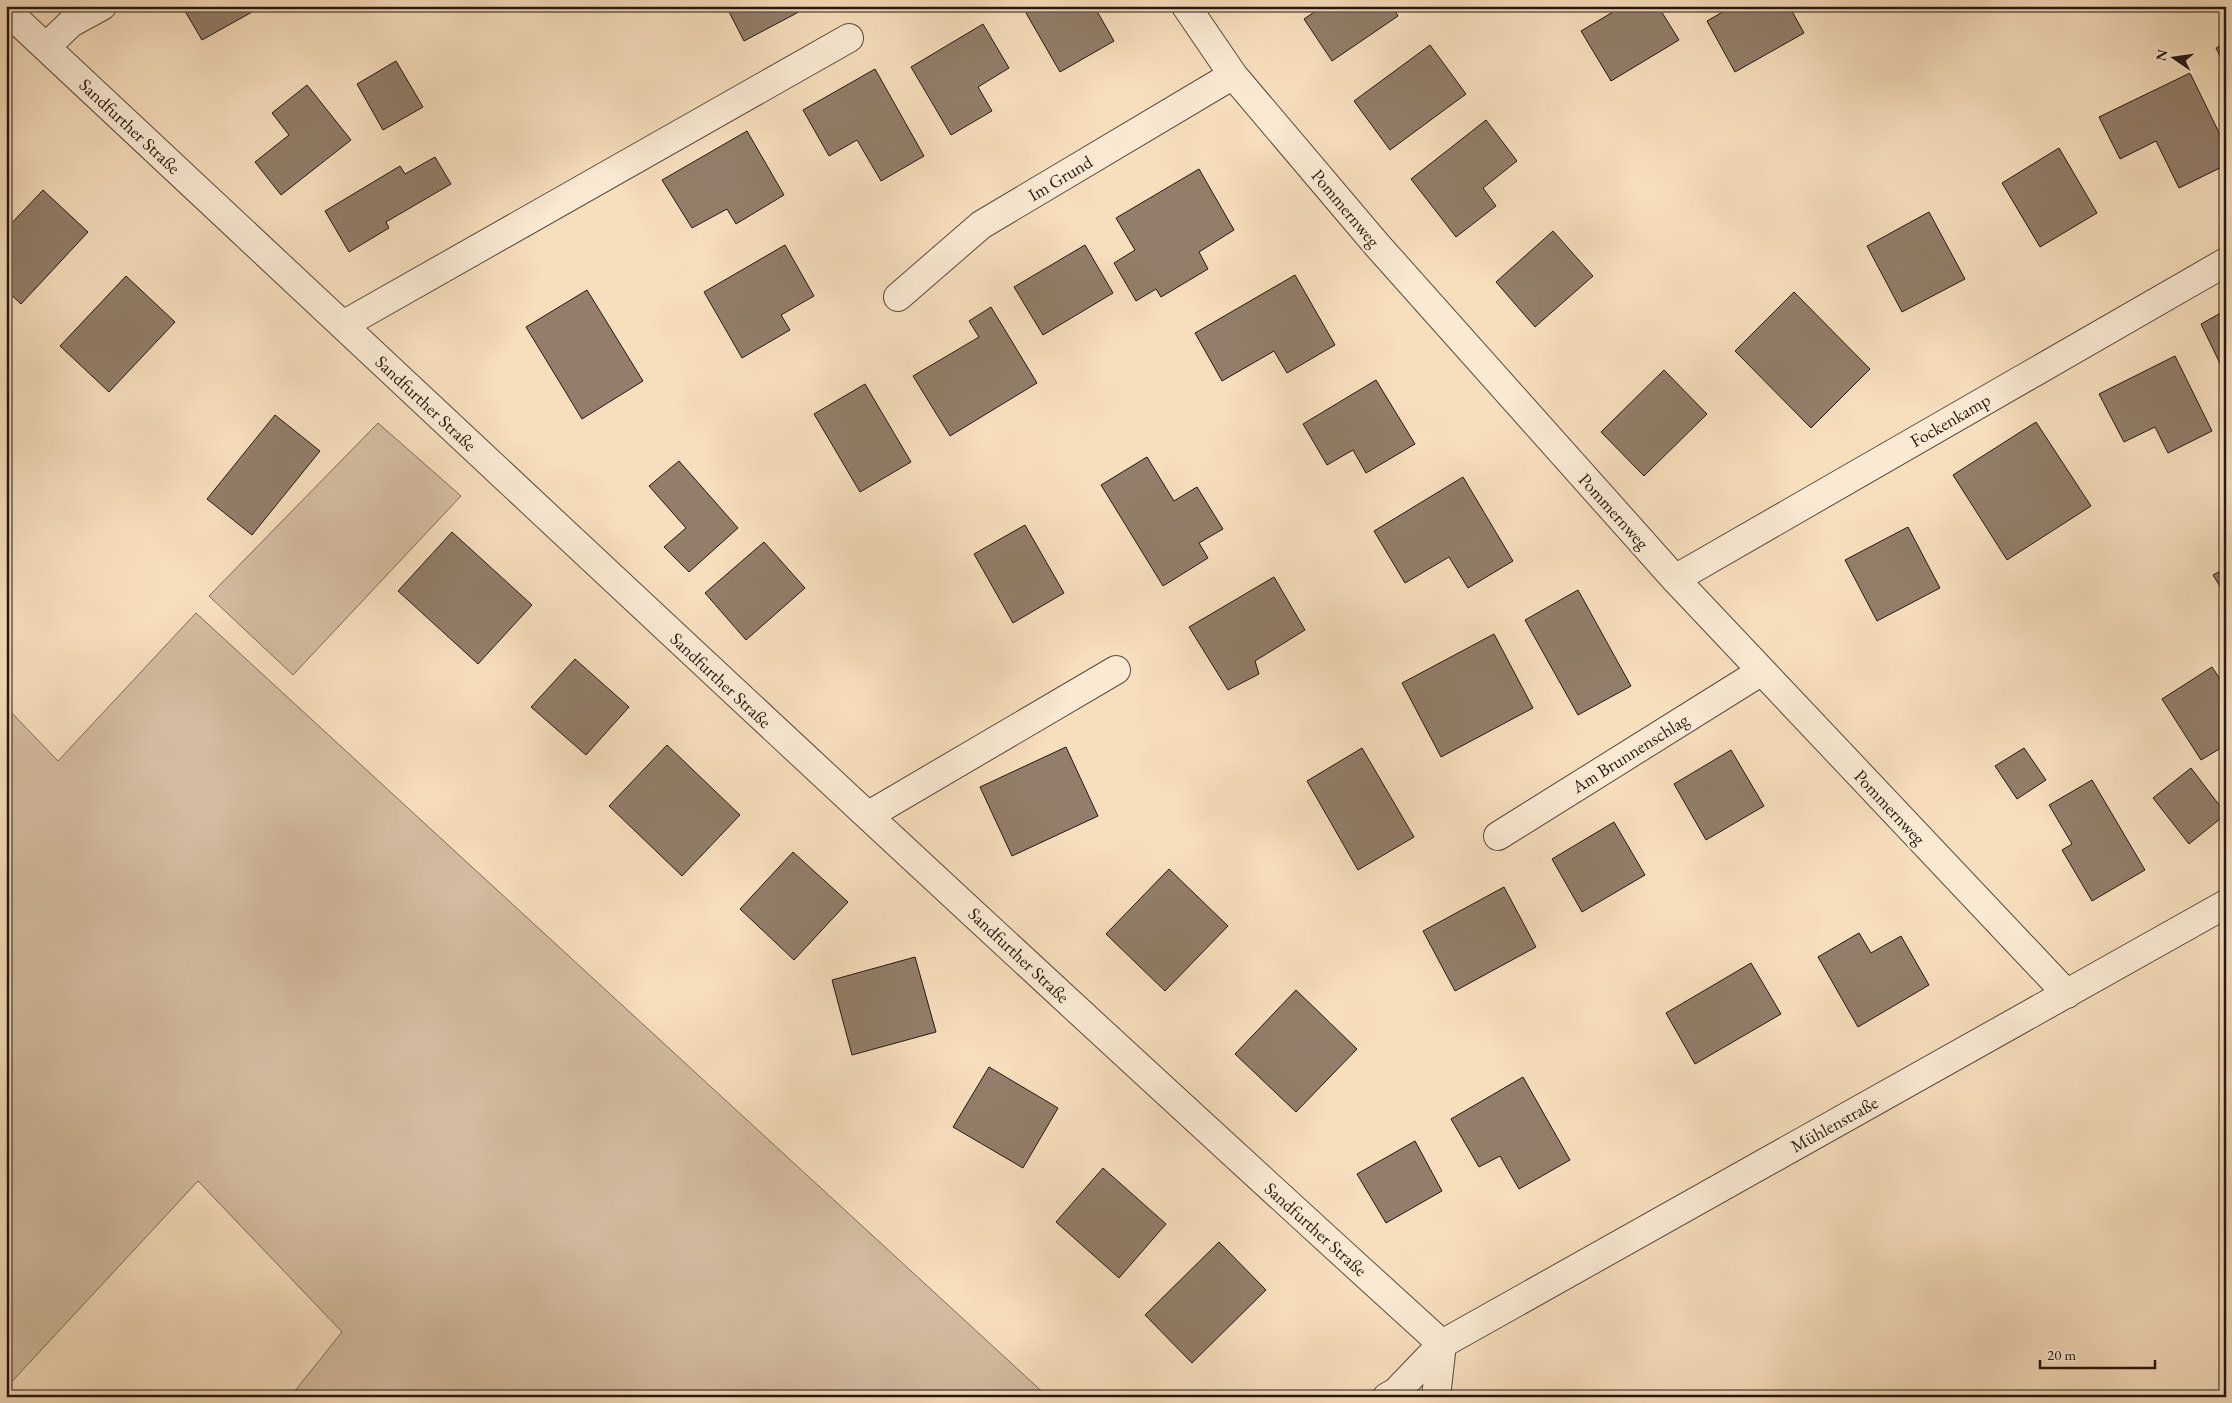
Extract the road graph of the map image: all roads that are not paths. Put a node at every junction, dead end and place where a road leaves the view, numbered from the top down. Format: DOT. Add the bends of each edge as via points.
graph roads {
  1 [pos="102,6"];
  2 [pos="1186,6"];
  3 [pos="6,10"];
  4 [pos="850,38"];
  5 [pos="46,47"];
  6 [pos="1233,76"];
  7 [pos="2226,262"];
  8 [pos="898,297"];
  9 [pos="343,324"];
  10 [pos="1675,579"];
  11 [pos="1116,670"];
  12 [pos="1762,671"];
  13 [pos="869,815"];
  14 [pos="1498,836"];
  15 [pos="2226,904"];
  16 [pos="2067,994"];
  17 [pos="1442,1344"];
  18 [pos="1387,1397"];
  19 [pos="1436,1397"];
  1 -- 5 [label="street" via="71,23"];
  2 -- 6 [label="street, Pommernweg"];
  3 -- 5 [label="street, Sandfurther Straße"];
  4 -- 9 [label="street"];
  5 -- 9 [label="street, Sandfurther Straße"];
  6 -- 8 [label="street, Im Grund" via="981,226"];
  6 -- 10 [label="street, Pommernweg" via="1377,245"];
  7 -- 10 [label="street, Fockenkamp"];
  9 -- 13 [label="street, Sandfurther Straße" via="678,641"];
  10 -- 12 [label="street, Pommernweg"];
  11 -- 13 [label="street"];
  12 -- 14 [label="street, Am Brunnenschlag"];
  12 -- 16 [label="street, Pommernweg"];
  13 -- 17 [label="street, Sandfurther Straße"];
  15 -- 16 [label="street, Mühlenstraße"];
  16 -- 17 [label="street, Mühlenstraße"];
  17 -- 18 [label="street, Mühlenstraße" via="1396,1392"];
  17 -- 19 [label="street"];
}
